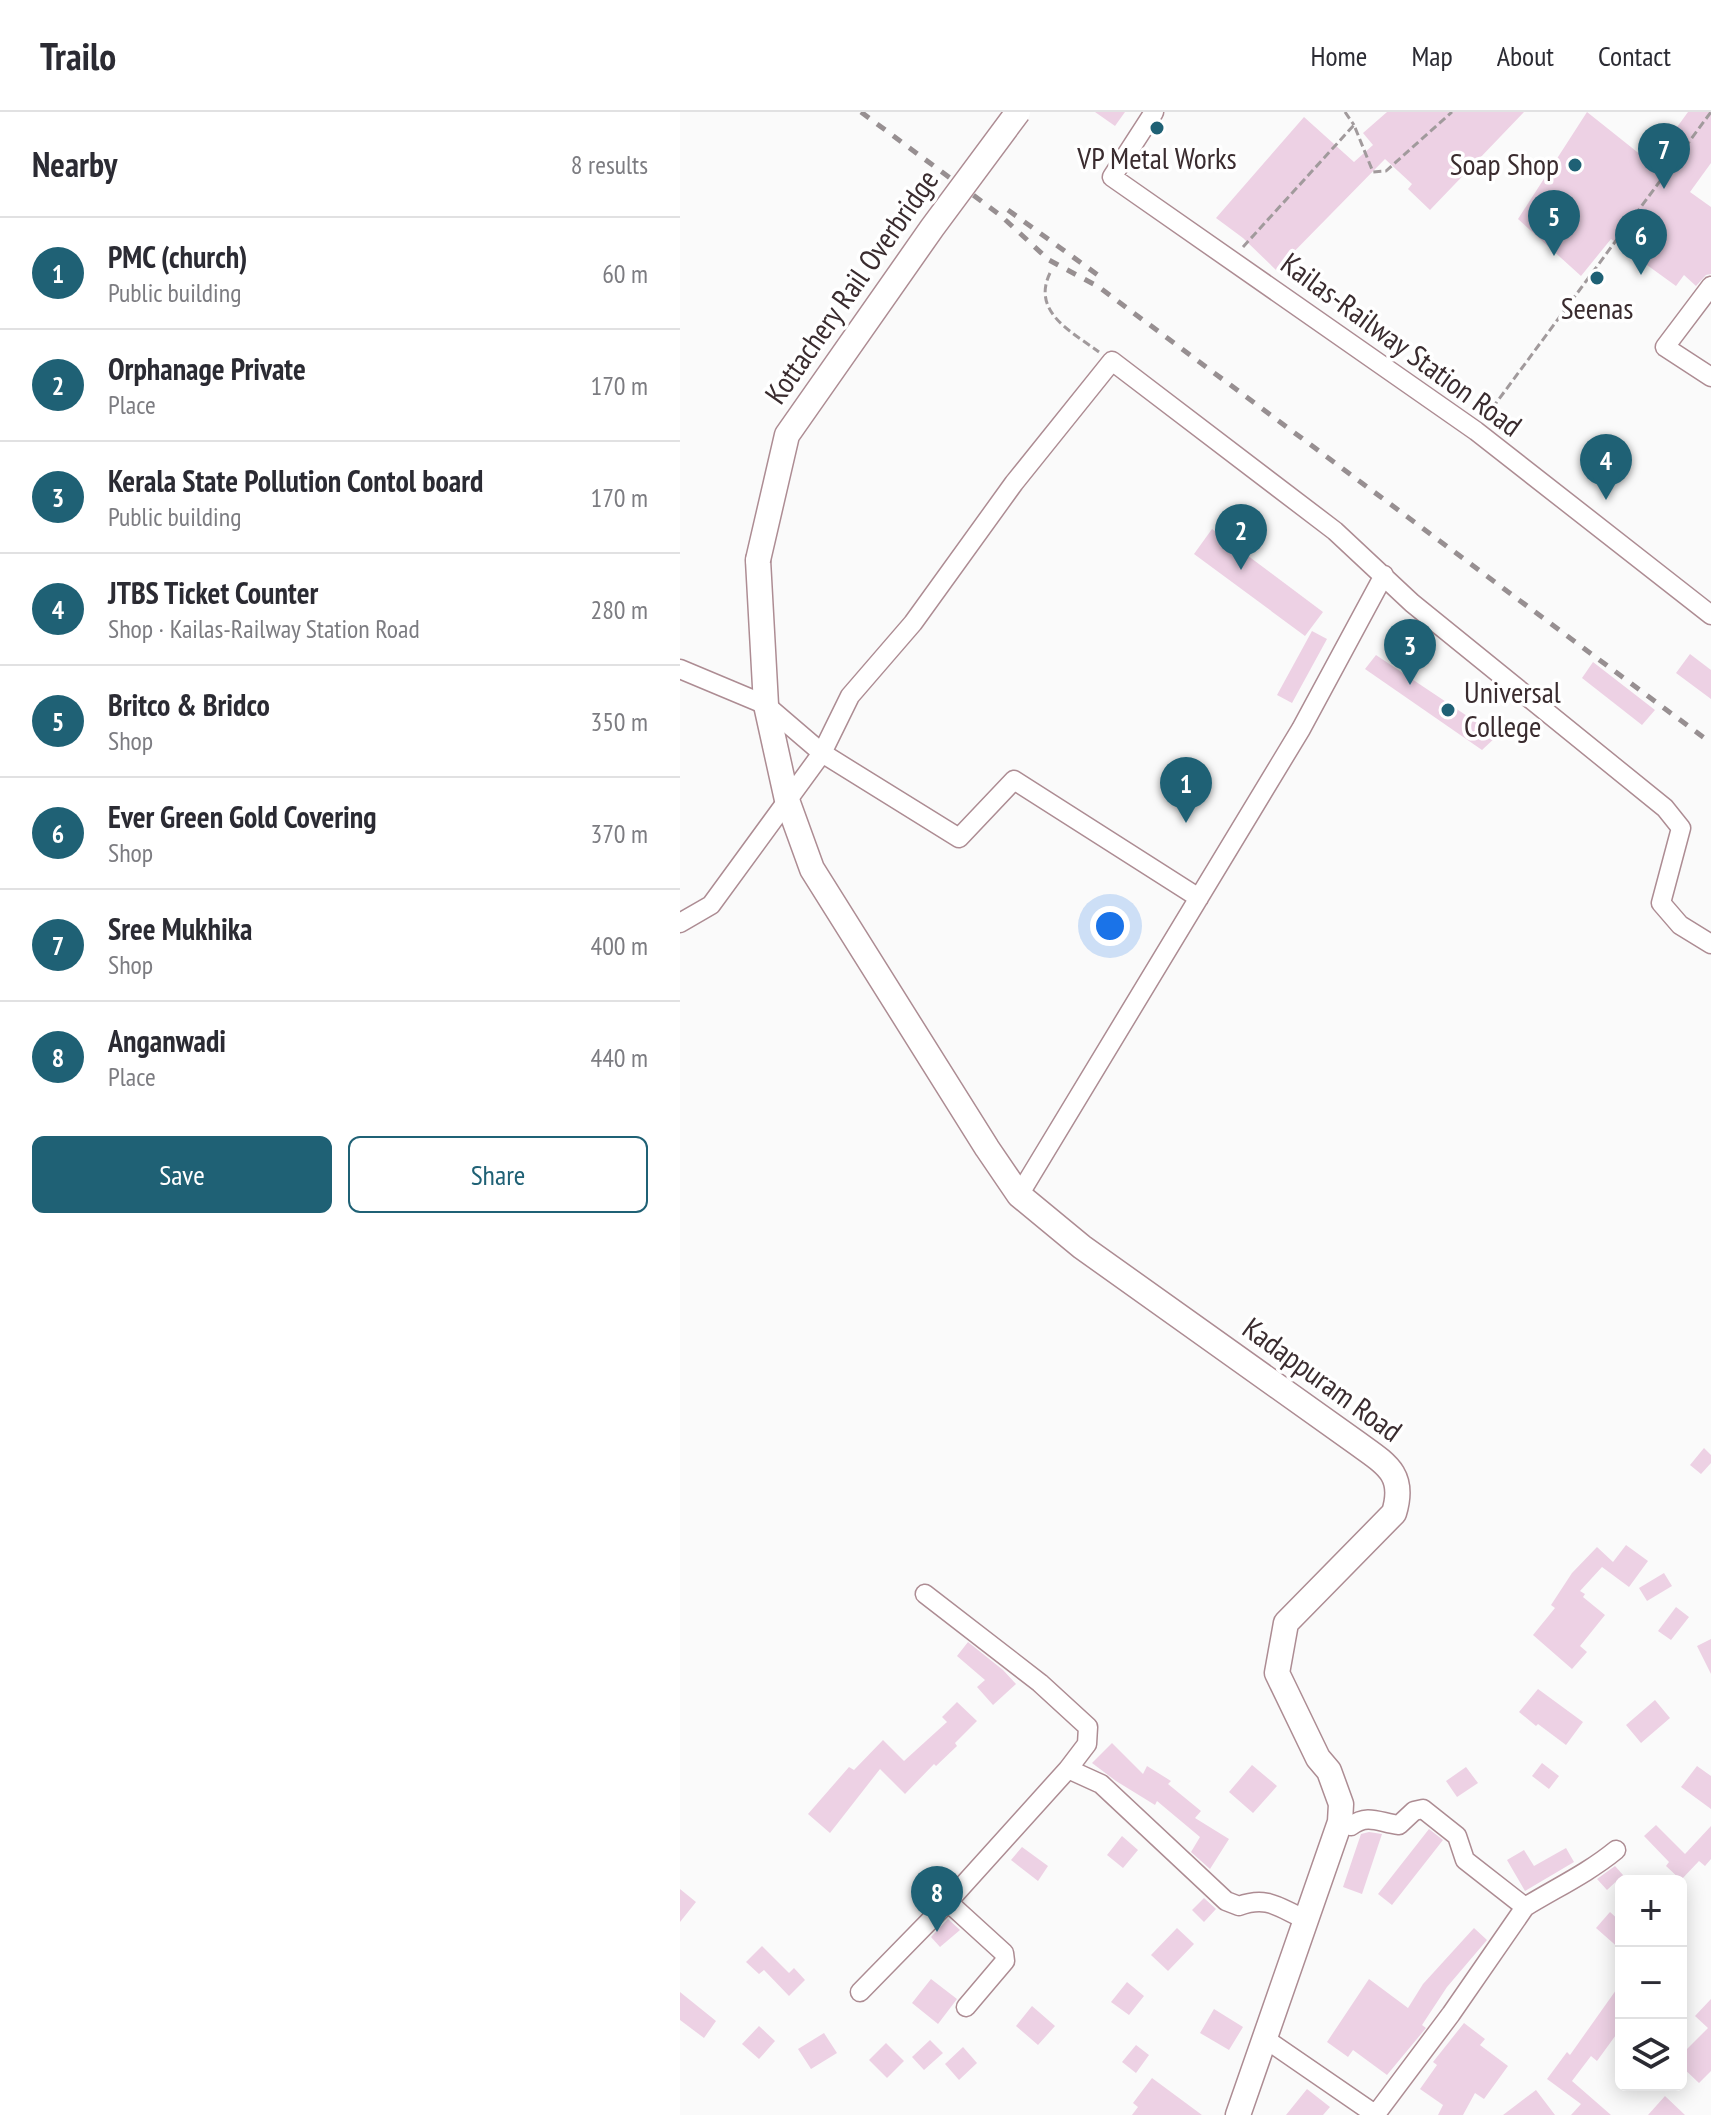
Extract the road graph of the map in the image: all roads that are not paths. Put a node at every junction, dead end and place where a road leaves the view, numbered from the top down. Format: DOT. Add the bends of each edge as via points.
graph roads {
  1 [pos="1018,112"];
  2 [pos="1154,112"];
  3 [pos="1711,286"];
  4 [pos="1711,377"];
  5 [pos="1384,575"];
  6 [pos="1711,615"];
  7 [pos="680,669"];
  8 [pos="766,705"];
  9 [pos="822,753"];
  10 [pos="787,800"];
  11 [pos="1199,898"];
  12 [pos="680,923"];
  13 [pos="1711,944"];
  14 [pos="1019,1195"];
  15 [pos="925,1594"];
  16 [pos="1068,1769"];
  17 [pos="1340,1822"];
  18 [pos="1616,1850"];
  19 [pos="948,1902"];
  20 [pos="1525,1907"];
  21 [pos="1307,1920"];
  22 [pos="860,1992"];
  23 [pos="966,2007"];
  24 [pos="1264,2038"];
  25 [pos="1238,2115"];
  26 [pos="1376,2115"];
  1 -- 8 [label="main road, Kottachery Rail Overbridge, bridge" via="787,435 758,560"];
  2 -- 6 [label="street, Kailas-Railway Station Road" via="1112,177 1476,431"];
  3 -- 4 [label="street" via="1665,347"];
  5 -- 9 [label="street" via="1335,531 1112,361 1014,483 913,623 850,696"];
  5 -- 11 [label="street" via="1301,729"];
  5 -- 13 [label="street" via="1665,808 1681,828 1661,903 1680,925"];
  7 -- 8 [label="street"];
  8 -- 9 [label="street"];
  8 -- 10 [label="main road, Kottachery Rail Overbridge"];
  9 -- 10 [label="street"];
  9 -- 11 [label="street" via="959,838 1014,780"];
  10 -- 12 [label="street" via="711,905"];
  10 -- 14 [label="main road, Kottachery Rail Overbridge" via="812,869"];
  11 -- 14 [label="street"];
  14 -- 17 [label="main road, Kadappuram Road" via="1082,1247 1395,1474 1399,1496 1394,1513 1286,1623 1277,1673 1329,1771 1341,1804"];
  15 -- 16 [label="street" via="1088,1727 1087,1744"];
  16 -- 19 [label="street"];
  16 -- 21 [label="street" via="1101,1784 1226,1901 1239,1906 1267,1901"];
  17 -- 20 [label="street" via="1351,1826 1369,1817 1399,1825 1423,1809 1457,1836 1465,1860"];
  17 -- 21 [label="main road, Kadappuram Road"];
  18 -- 20 [label="street"];
  19 -- 22 [label="street"];
  19 -- 23 [label="street" via="1004,1953 1005,1961"];
  20 -- 26 [label="street"];
  21 -- 24 [label="main road, Kadappuram Road"];
  24 -- 25 [label="main road, Kadappuram Road"];
  24 -- 26 [label="street"];
}
